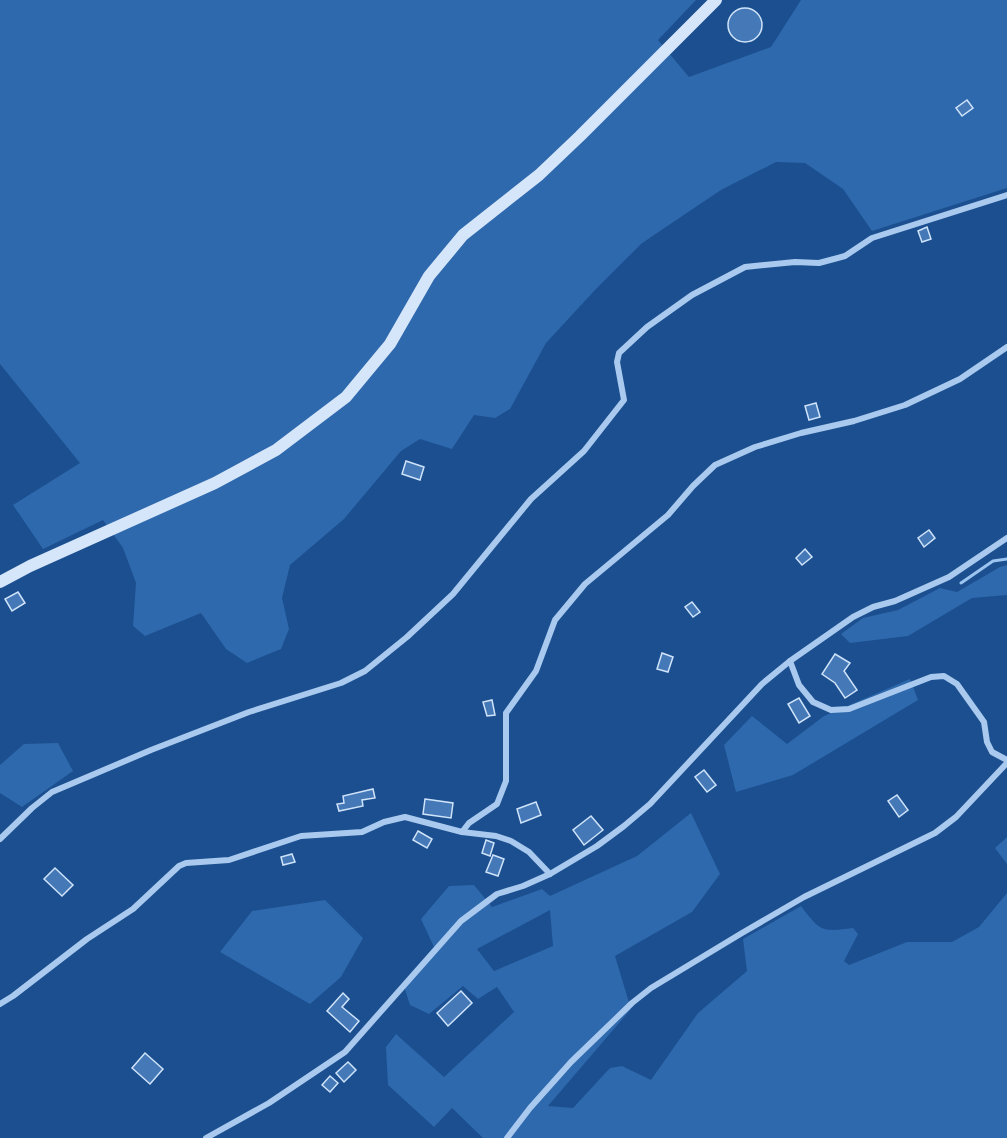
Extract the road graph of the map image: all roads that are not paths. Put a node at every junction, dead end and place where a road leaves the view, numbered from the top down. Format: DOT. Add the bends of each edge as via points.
graph roads {
  1 [pos="716,0"];
  2 [pos="1007,195"];
  3 [pos="1007,347"];
  4 [pos="1007,538"];
  5 [pos="0,582"];
  6 [pos="790,661"];
  7 [pos="1007,762"];
  8 [pos="462,832"];
  9 [pos="0,839"];
  10 [pos="550,874"];
  11 [pos="0,1004"];
  12 [pos="206,1138"];
  13 [pos="507,1138"];
  1 -- 5 [label="street" via="540,175 462,235 429,276 390,344 346,397 276,450 215,483"];
  2 -- 9 [label="street" via="872,238 845,256 819,263 745,267 692,295 619,353 624,400 584,451 531,499 453,594 365,671 341,683 238,716 52,792"];
  3 -- 8 [label="street" via="960,379 905,405 755,447 715,465 668,515 585,584 555,620 536,670 506,713 506,781 497,804"];
  4 -- 6 [label="street" via="949,577 853,617"];
  6 -- 7 [label="street" via="799,685 813,702 831,710 849,709 931,677 944,676 957,684 984,722 992,752"];
  6 -- 10 [label="street" via="762,684 650,804 597,846"];
  7 -- 13 [label="street" via="956,817 935,833 804,897 651,988 571,1062"];
  8 -- 10 [label="street" via="511,841 529,852"];
  8 -- 11 [label="street" via="405,817 362,832 301,836 230,860 186,863 133,909"];
  10 -- 12 [label="street" via="497,894 461,921 345,1052 269,1103"];
}
